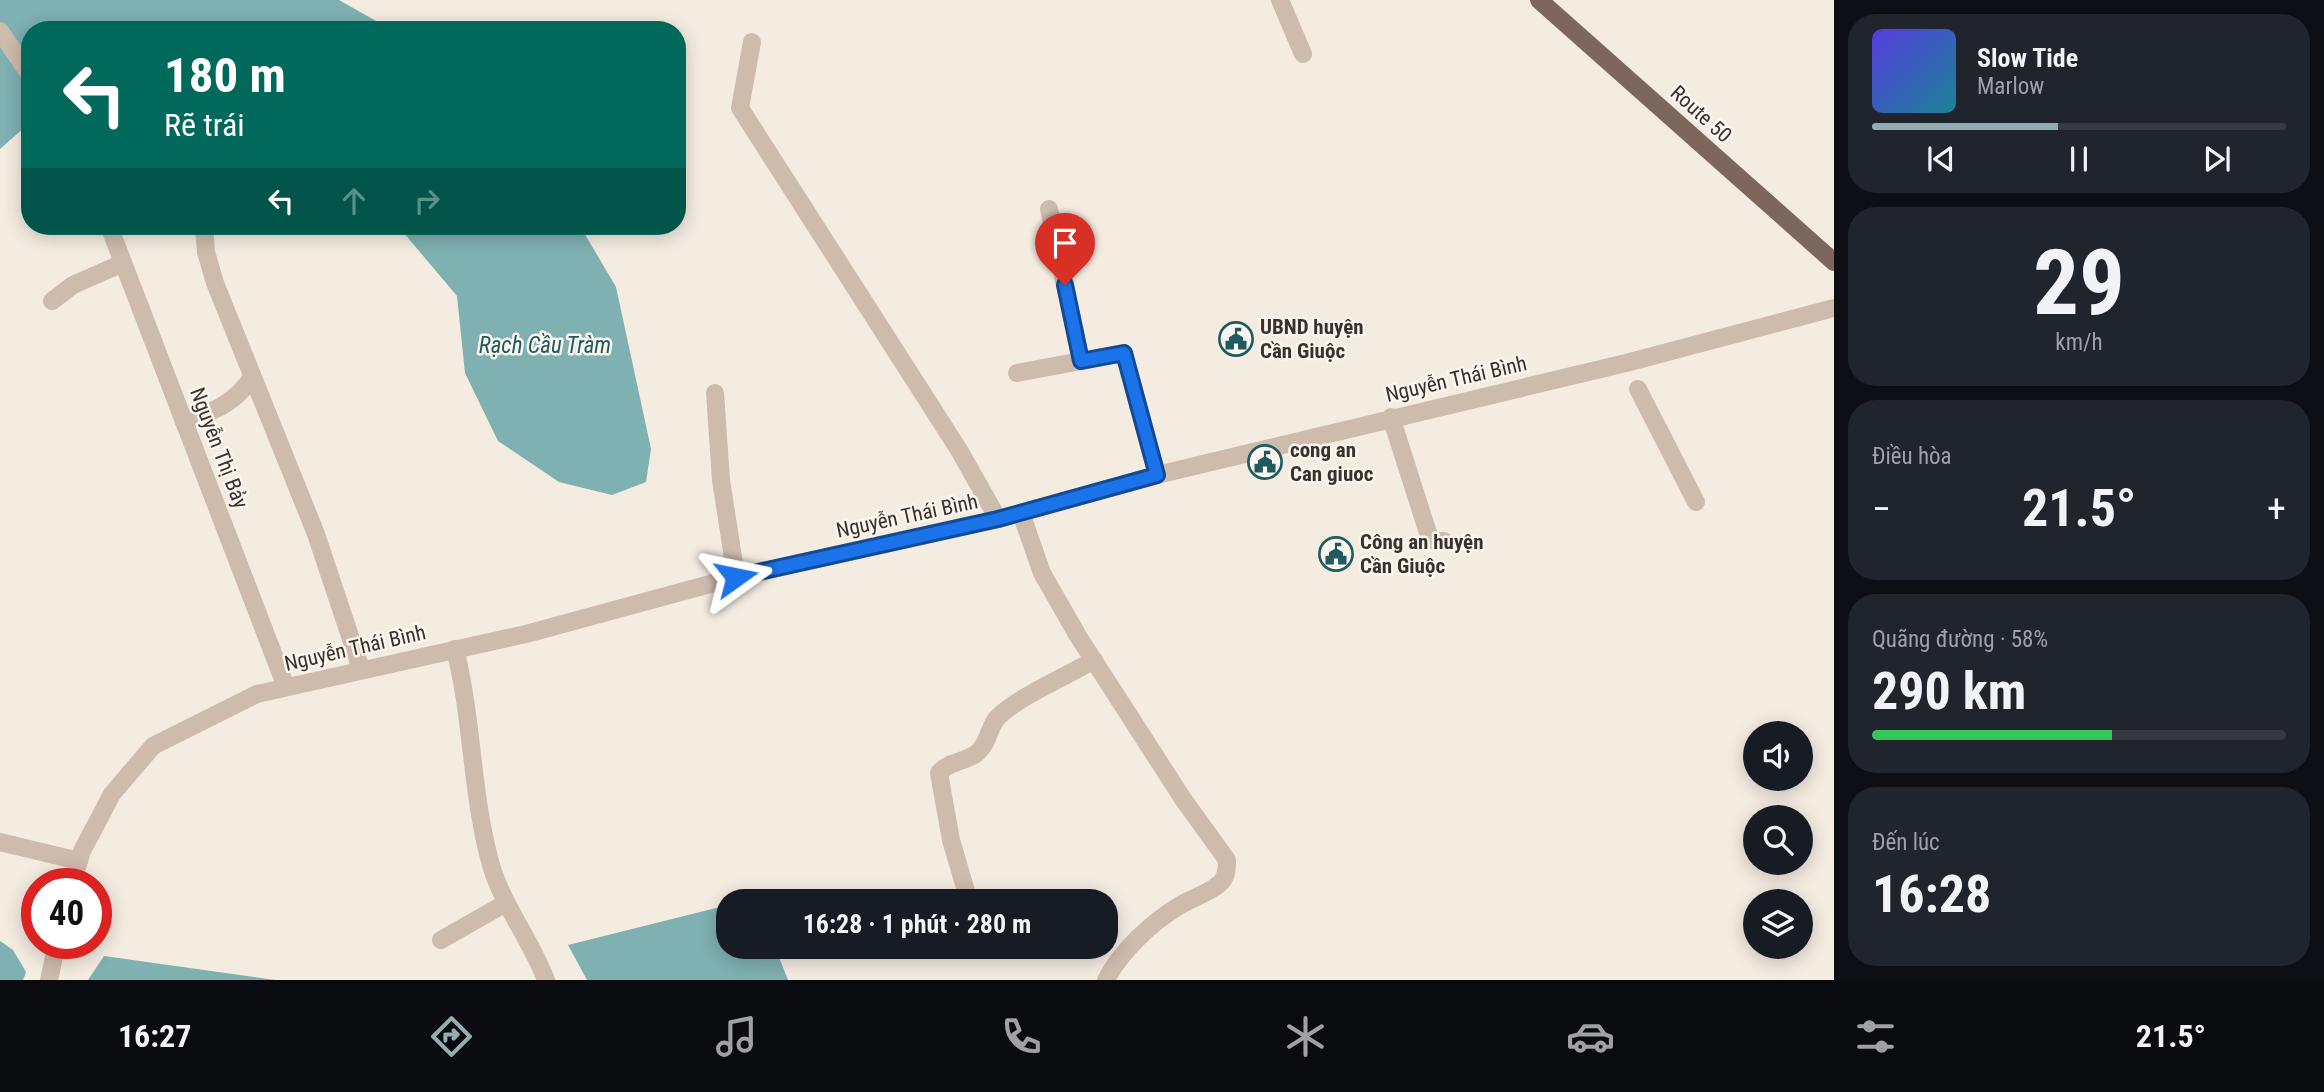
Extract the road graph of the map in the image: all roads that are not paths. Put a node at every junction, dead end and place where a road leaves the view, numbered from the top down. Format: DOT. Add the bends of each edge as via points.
graph roads {
  1 [pos="1280,0"];
  2 [pos="1539,0"];
  3 [pos="0,31"];
  4 [pos="752,42"];
  5 [pos="1303,54"];
  6 [pos="21,62"];
  7 [pos="1049,209"];
  8 [pos="112,235"];
  9 [pos="205,235"];
  10 [pos="1834,262"];
  11 [pos="123,263"];
  12 [pos="52,301"];
  13 [pos="1834,308"];
  14 [pos="1081,361"];
  15 [pos="1626,363"];
  16 [pos="1017,373"];
  17 [pos="251,377"];
  18 [pos="715,393"];
  19 [pos="1391,417"];
  20 [pos="184,422"];
  21 [pos="1157,475"];
  22 [pos="1696,502"];
  23 [pos="1021,513"];
  24 [pos="998,519"];
  25 [pos="1444,541"];
  26 [pos="736,577"];
  27 [pos="455,649"];
  28 [pos="1094,660"];
  29 [pos="361,669"];
  30 [pos="286,687"];
  31 [pos="0,842"];
  32 [pos="79,861"];
  33 [pos="77,868"];
  34 [pos="965,889"];
  35 [pos="506,902"];
  36 [pos="441,940"];
  37 [pos="54,959"];
  38 [pos="49,980"];
  39 [pos="546,980"];
  40 [pos="1106,980"];
  1 -- 5 [label="street"];
  2 -- 10 [label="main road, Route 50"];
  3 -- 6 [label="street"];
  4 -- 24 [label="street" via="740,108 945,427"];
  7 -- 14 [label="street"];
  8 -- 11 [label="street, Nguyễn Thị Bảy"];
  9 -- 17 [label="street" via="215,283"];
  11 -- 12 [label="street" via="73,285"];
  11 -- 20 [label="street, Nguyễn Thị Bảy"];
  13 -- 15 [label="street, Nguyễn Thái Bình"];
  14 -- 16 [label="street"];
  14 -- 21 [label="street" via="1124,353"];
  15 -- 19 [label="street, Nguyễn Thái Bình"];
  15 -- 22 [label="street"];
  17 -- 20 [label="street" via="242,393 227,404"];
  17 -- 29 [label="street" via="316,534"];
  18 -- 26 [label="street" via="721,480"];
  19 -- 21 [label="street, Nguyễn Thái Bình"];
  19 -- 25 [label="street" via="1429,536"];
  20 -- 30 [label="street, Nguyễn Thị Bảy"];
  21 -- 23 [label="street, Nguyễn Thái Bình"];
  23 -- 24 [label="street, Nguyễn Thái Bình"];
  23 -- 28 [label="street" via="1042,573"];
  24 -- 26 [label="street, Nguyễn Thái Bình"];
  26 -- 27 [label="street, Nguyễn Thái Bình"];
  27 -- 29 [label="street, Nguyễn Thái Bình"];
  27 -- 35 [label="street" via="471,728 484,839"];
  28 -- 34 [label="street" via="1018,701 997,717 984,747 939,772"];
  28 -- 40 [label="street" via="1182,799 1227,860 1221,882 1154,924"];
  29 -- 30 [label="street, Nguyễn Thái Bình"];
  30 -- 32 [label="street, Nguyễn Thái Bình" via="257,694 153,746 112,794"];
  31 -- 32 [label="street"];
  32 -- 33 [label="street, Nguyễn Thái Bình"];
  35 -- 36 [label="street"];
  35 -- 39 [label="street"];
  37 -- 38 [label="street"];
}
